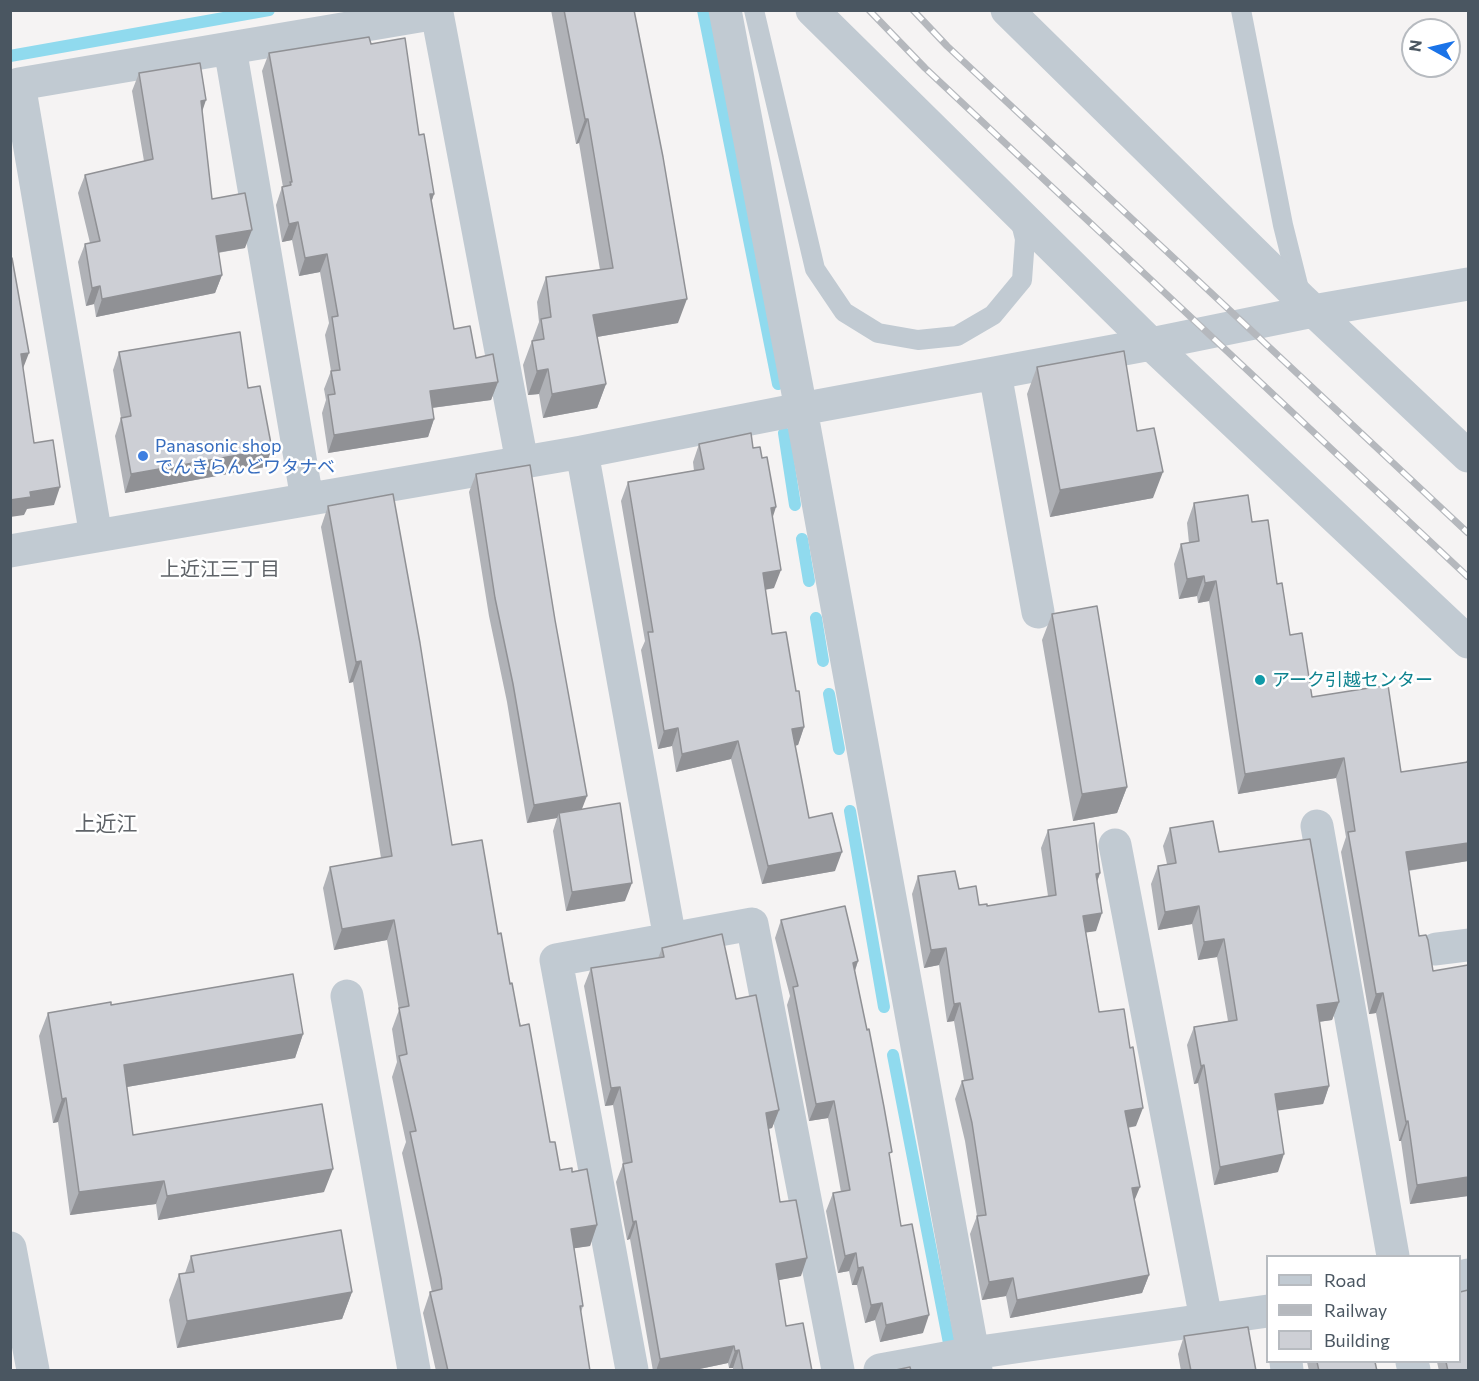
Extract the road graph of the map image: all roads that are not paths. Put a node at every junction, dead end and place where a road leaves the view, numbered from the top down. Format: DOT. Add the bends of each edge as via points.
graph roads {
  1 [pos="725,10"];
  2 [pos="754,10"];
  3 [pos="812,10"];
  4 [pos="1007,10"];
  5 [pos="1241,10"];
  6 [pos="230,48"];
  7 [pos="1086,106"];
  8 [pos="964,138"];
  9 [pos="1468,284"];
  10 [pos="1307,305"];
  11 [pos="1151,344"];
  12 [pos="995,373"];
  13 [pos="801,409"];
  14 [pos="582,452"];
  15 [pos="1468,456"];
  16 [pos="522,462"];
  17 [pos="308,499"];
  18 [pos="96,536"];
  19 [pos="10,551"];
  20 [pos="1038,612"];
  21 [pos="1468,642"];
  22 [pos="1317,826"];
  23 [pos="1115,845"];
  24 [pos="670,939"];
  25 [pos="1468,945"];
  26 [pos="1436,949"];
  27 [pos="346,996"];
  28 [pos="10,1248"];
  29 [pos="1393,1255"];
  30 [pos="1266,1311"];
  31 [pos="1206,1319"];
  32 [pos="975,1362"];
  33 [pos="33,1371"];
  34 [pos="414,1371"];
  35 [pos="632,1371"];
  36 [pos="838,1371"];
  37 [pos="880,1371"];
  1 -- 13 [label="street"];
  2 -- 8 [label="lane" via="815,269 844,312 878,333 918,340 957,336 993,315 1022,280 1025,238 1008,182"];
  3 -- 11 [label="street"];
  4 -- 7 [label="lane" via="1005,22"];
  4 -- 10 [label="street"];
  5 -- 10 [label="lane" via="1283,225"];
  6 -- 16 [label="street" via="437,13"];
  6 -- 17 [label="street"];
  6 -- 18 [label="street" via="19,84"];
  9 -- 10 [label="street"];
  10 -- 11 [label="street"];
  10 -- 15 [label="street"];
  11 -- 12 [label="street"];
  11 -- 21 [label="street"];
  12 -- 13 [label="street"];
  12 -- 20 [label="street"];
  13 -- 14 [label="street"];
  13 -- 32 [label="street"];
  14 -- 16 [label="street"];
  14 -- 24 [label="street"];
  16 -- 17 [label="street"];
  17 -- 18 [label="street"];
  18 -- 19 [label="street"];
  22 -- 29 [label="street"];
  23 -- 31 [label="street"];
  24 -- 35 [label="street" via="556,960"];
  24 -- 36 [label="street" via="752,924"];
  25 -- 26 [label="street"];
  27 -- 34 [label="street"];
  28 -- 33 [label="street"];
  30 -- 31 [label="street"];
  31 -- 32 [label="street"];
  32 -- 37 [label="street"];
}
